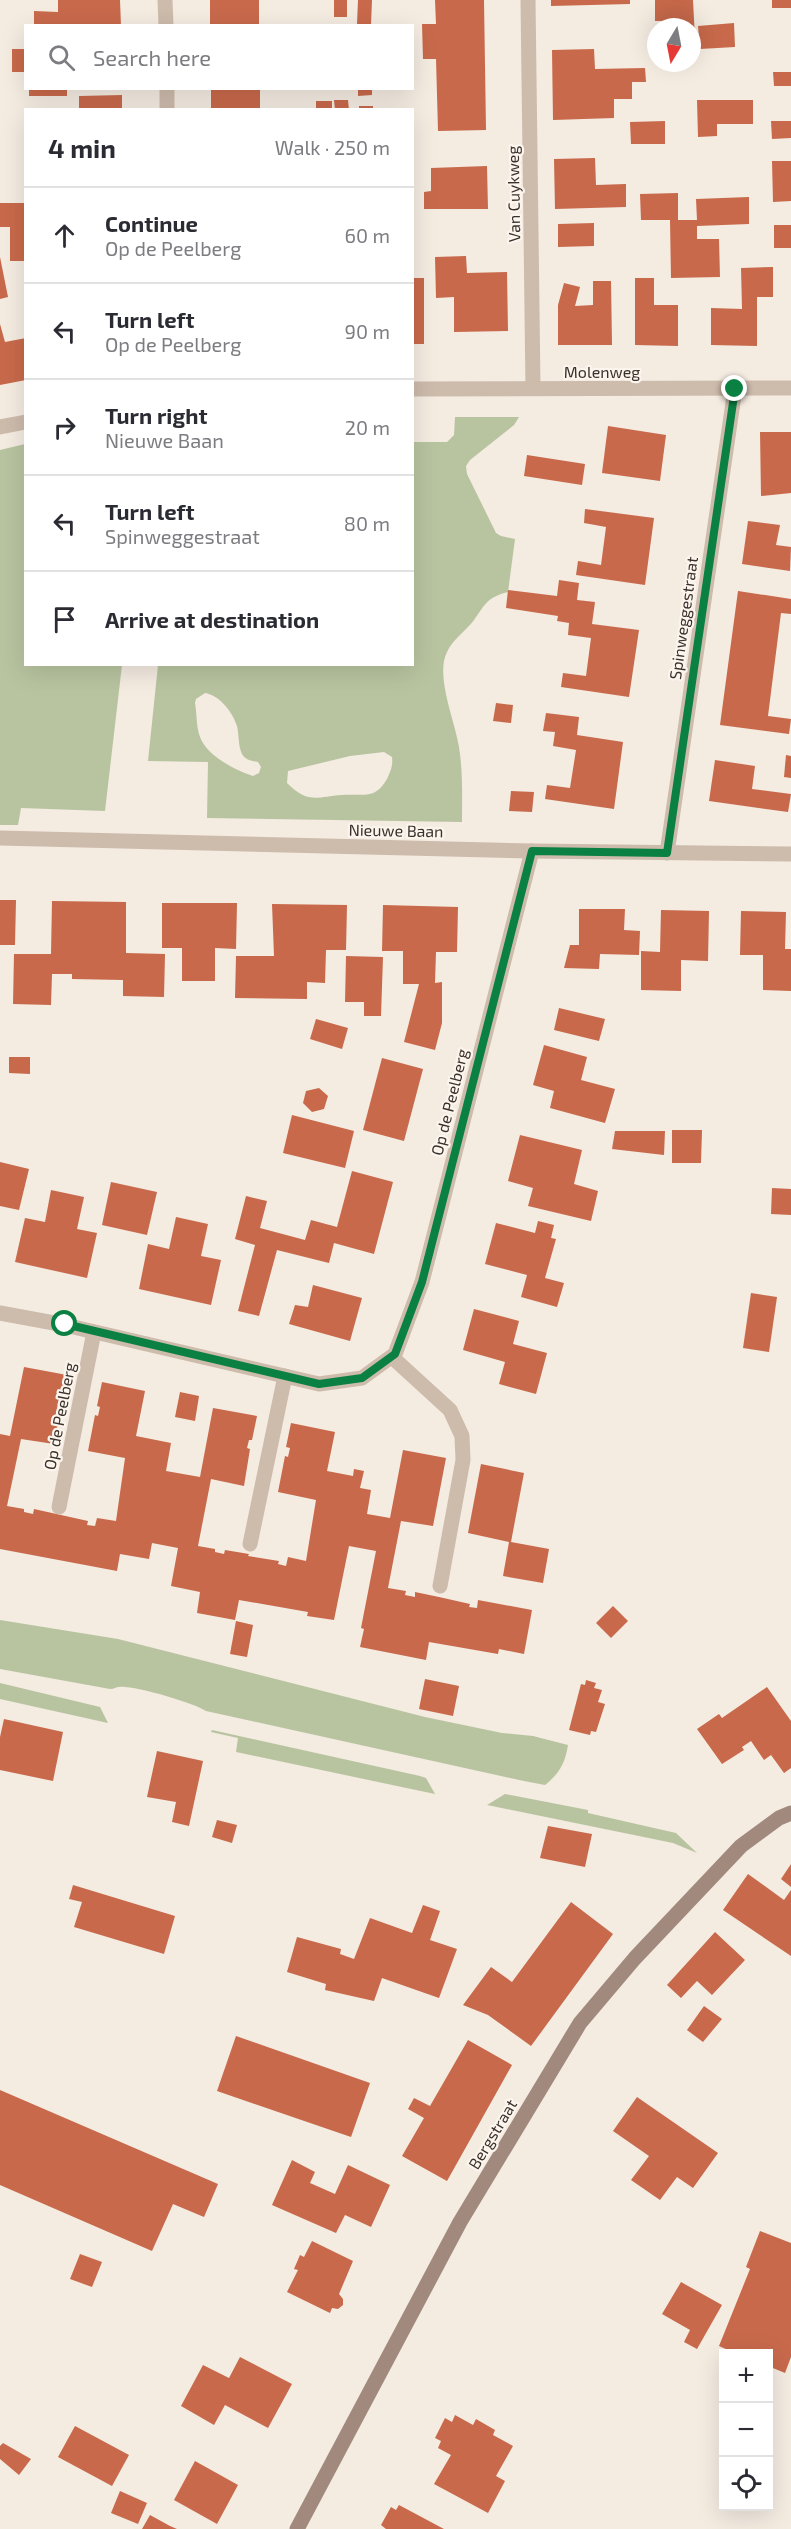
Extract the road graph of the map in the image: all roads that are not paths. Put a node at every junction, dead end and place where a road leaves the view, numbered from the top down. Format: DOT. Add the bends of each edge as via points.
graph roads {
  1 [pos="165,0"];
  2 [pos="528,0"];
  3 [pos="166,24"];
  4 [pos="167,90"];
  5 [pos="167,108"];
  6 [pos="533,388"];
  7 [pos="791,388"];
  8 [pos="414,389"];
  9 [pos="735,389"];
  10 [pos="24,422"];
  11 [pos="0,428"];
  12 [pos="0,838"];
  13 [pos="532,851"];
  14 [pos="667,853"];
  15 [pos="791,854"];
  16 [pos="0,1313"];
  17 [pos="94,1332"];
  18 [pos="392,1357"];
  19 [pos="285,1376"];
  20 [pos="59,1507"];
  21 [pos="250,1544"];
  22 [pos="440,1586"];
  23 [pos="791,1813"];
  24 [pos="297,2529"];
  1 -- 3 [label="street"];
  2 -- 6 [label="street, Van Cuykweg"];
  4 -- 5 [label="street"];
  6 -- 8 [label="street, Molenweg"];
  6 -- 9 [label="street, Molenweg"];
  7 -- 9 [label="street, Molenweg"];
  9 -- 14 [label="street, Spinweggestraat"];
  10 -- 11 [label="street"];
  12 -- 13 [label="street, Nieuwe Baan"];
  13 -- 14 [label="street, Nieuwe Baan"];
  13 -- 18 [label="street, Op de Peelberg" via="422,1282"];
  14 -- 15 [label="street, Nieuwe Baan"];
  16 -- 17 [label="street"];
  17 -- 19 [label="street"];
  17 -- 20 [label="street, Op de Peelberg"];
  18 -- 19 [label="street" via="362,1378 319,1384"];
  18 -- 22 [label="street" via="450,1410 462,1436 463,1460"];
  19 -- 21 [label="street"];
  23 -- 24 [label="street, Bergstraat" via="741,1846 635,1958 580,2023 460,2222"];
}
